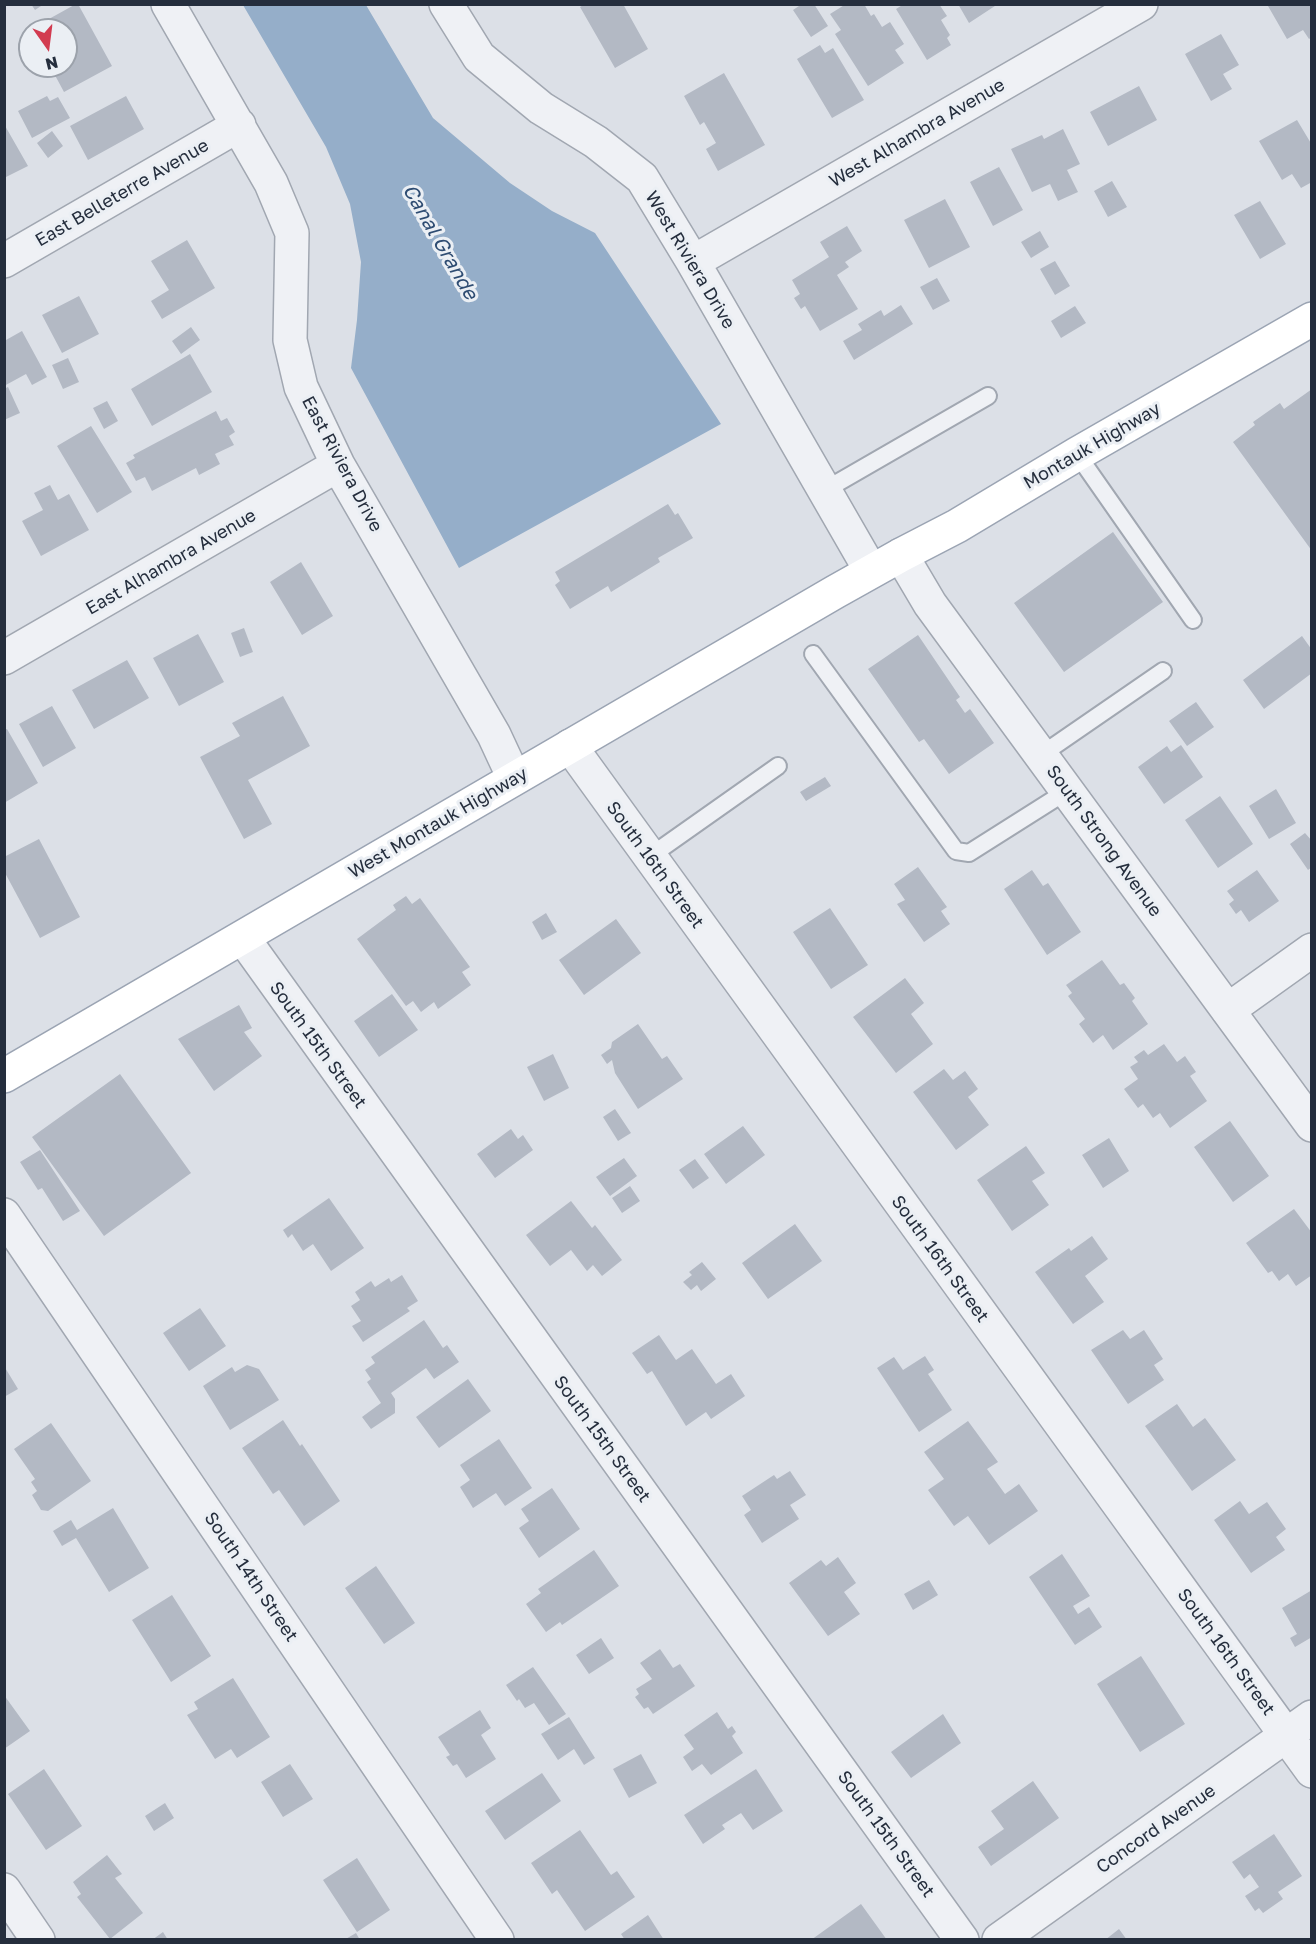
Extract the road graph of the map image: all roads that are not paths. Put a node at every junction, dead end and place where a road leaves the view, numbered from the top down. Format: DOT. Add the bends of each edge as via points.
graph roads {
  1 [pos="168,4"];
  2 [pos="446,4"];
  3 [pos="1141,4"];
  4 [pos="239,125"];
  5 [pos="4,261"];
  6 [pos="693,262"];
  7 [pos="1311,319"];
  8 [pos="988,396"];
  9 [pos="1077,454"];
  10 [pos="338,465"];
  11 [pos="825,490"];
  12 [pos="901,555"];
  13 [pos="871,571"];
  14 [pos="1193,620"];
  15 [pos="813,654"];
  16 [pos="4,658"];
  17 [pos="1163,671"];
  18 [pos="570,746"];
  19 [pos="1041,755"];
  20 [pos="778,766"];
  21 [pos="514,778"];
  22 [pos="1067,791"];
  23 [pos="649,857"];
  24 [pos="243,938"];
  25 [pos="1311,950"];
  26 [pos="1228,1010"];
  27 [pos="4,1076"];
  28 [pos="1311,1125"];
  29 [pos="4,1215"];
  30 [pos="1299,1727"];
  31 [pos="1311,1771"];
  32 [pos="4,1890"];
  33 [pos="38,1940"];
  34 [pos="497,1940"];
  35 [pos="962,1940"];
  36 [pos="999,1940"];
  1 -- 4 [label="street, East Riviera Drive"];
  2 -- 6 [label="street, West Riviera Drive" via="479,57 541,108 596,142 642,178"];
  3 -- 6 [label="street, West Alhambra Avenue"];
  4 -- 5 [label="street, East Belleterre Avenue"];
  4 -- 10 [label="street, East Riviera Drive" via="272,183 292,233 290,340 302,387"];
  6 -- 11 [label="street, West Riviera Drive"];
  7 -- 9 [label="main road, Montauk Highway"];
  8 -- 11 [label="lane"];
  9 -- 12 [label="main road, Montauk Highway"];
  9 -- 14 [label="lane"];
  10 -- 16 [label="street, East Alhambra Avenue"];
  10 -- 21 [label="street, East Riviera Drive" via="494,735"];
  11 -- 13 [label="street, West Riviera Drive"];
  12 -- 13 [label="main road, Montauk Highway"];
  12 -- 19 [label="street, South Strong Avenue" via="930,604"];
  13 -- 18 [label="main road, West Montauk Highway"];
  15 -- 22 [label="lane" via="956,850 969,853"];
  17 -- 19 [label="lane"];
  18 -- 21 [label="main road, West Montauk Highway"];
  18 -- 23 [label="street, South 16th Street"];
  19 -- 22 [label="street, South Strong Avenue"];
  20 -- 23 [label="lane"];
  21 -- 24 [label="main road, West Montauk Highway"];
  22 -- 26 [label="street, South Strong Avenue"];
  23 -- 30 [label="street, South 16th Street"];
  24 -- 27 [label="main road, West Montauk Highway"];
  24 -- 35 [label="street, South 15th Street"];
  25 -- 26 [label="street"];
  26 -- 28 [label="street, South Strong Avenue"];
  29 -- 34 [label="street, South 14th Street"];
  30 -- 31 [label="street, South 16th Street"];
  30 -- 36 [label="street, Concord Avenue"];
  32 -- 33 [label="street"];
}
